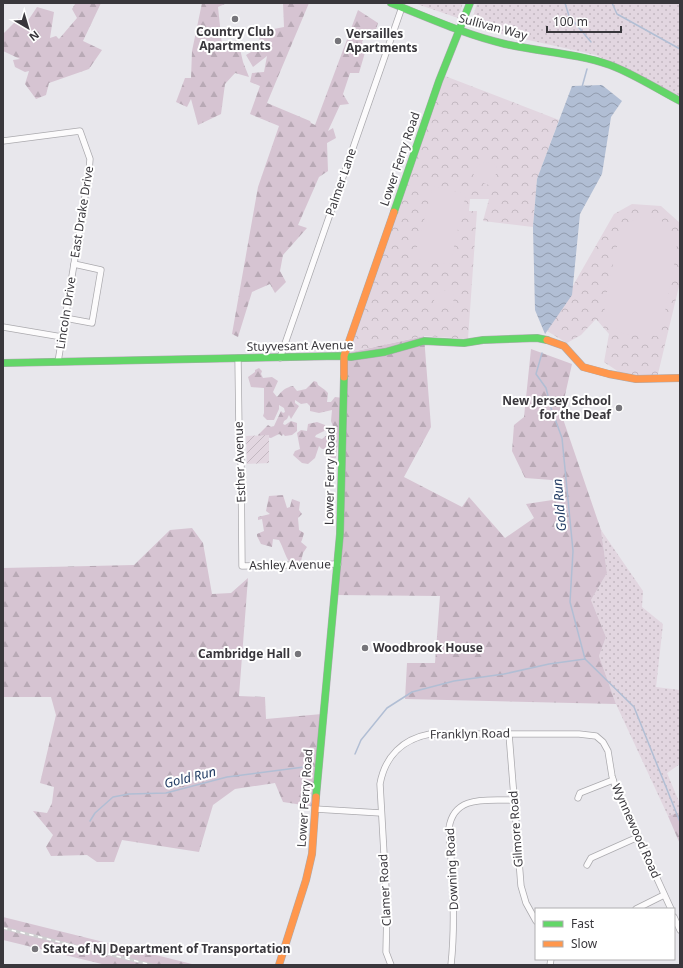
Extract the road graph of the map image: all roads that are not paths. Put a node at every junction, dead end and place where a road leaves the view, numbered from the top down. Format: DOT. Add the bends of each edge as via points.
graph roads {
  1 [pos="391,3"];
  2 [pos="470,3"];
  3 [pos="402,7"];
  4 [pos="460,30"];
  5 [pos="680,101"];
  6 [pos="3,141"];
  7 [pos="74,264"];
  8 [pos="65,318"];
  9 [pos="3,327"];
  10 [pos="62,337"];
  11 [pos="344,356"];
  12 [pos="238,358"];
  13 [pos="280,358"];
  14 [pos="58,362"];
  15 [pos="3,363"];
  16 [pos="680,378"];
  17 [pos="338,564"];
  18 [pos="242,566"];
  19 [pos="509,734"];
  20 [pos="591,735"];
  21 [pos="613,780"];
  22 [pos="578,798"];
  23 [pos="514,800"];
  24 [pos="315,809"];
  25 [pos="381,813"];
  26 [pos="638,837"];
  27 [pos="587,865"];
  28 [pos="664,895"];
  29 [pos="638,908"];
  30 [pos="670,908"];
  31 [pos="535,919"];
  32 [pos="675,919"];
  33 [pos="680,930"];
  34 [pos="279,965"];
  35 [pos="391,965"];
  36 [pos="451,965"];
  1 -- 3 [label="street, Sullivan Way"];
  2 -- 4 [label="street, Lower Ferry Road"];
  3 -- 4 [label="street, Sullivan Way"];
  3 -- 13 [label="street, Palmer Lane"];
  4 -- 5 [label="street, Sullivan Way" via="506,44 581,57 610,65"];
  4 -- 11 [label="street, Lower Ferry Road" via="434,95"];
  6 -- 7 [label="street, East Drake Drive" via="80,131 90,159 90,172"];
  7 -- 8 [label="street, Lincoln Drive"];
  7 -- 8 [label="street" via="101,270 100,278 92,323"];
  8 -- 10 [label="street, Lincoln Drive"];
  9 -- 10 [label="street"];
  10 -- 14 [label="street, Lincoln Drive"];
  11 -- 13 [label="street, Stuyvesant Avenue"];
  11 -- 16 [label="street, Stuyvesant Avenue" via="351,358 385,352 424,341 464,343 537,338 564,346 583,367 636,379"];
  11 -- 17 [label="street, Lower Ferry Road"];
  12 -- 13 [label="street, Stuyvesant Avenue"];
  12 -- 14 [label="street, Stuyvesant Avenue"];
  12 -- 18 [label="street, Esther Avenue"];
  14 -- 15 [label="street, Stuyvesant Avenue"];
  17 -- 18 [label="street, Ashley Avenue"];
  17 -- 24 [label="street, Lower Ferry Road"];
  19 -- 20 [label="street, Franklyn Road"];
  19 -- 23 [label="street, Gilmore Road"];
  19 -- 25 [label="street, Franklyn Road" via="430,734 405,742 383,769 380,784"];
  20 -- 21 [label="street, Wynnewood Road" via="603,742 608,751"];
  21 -- 22 [label="street" via="580,793"];
  21 -- 26 [label="street, Wynnewood Road"];
  23 -- 31 [label="street, Gilmore Road" via="521,886"];
  23 -- 36 [label="street, Downing Road" via="469,802 459,807 452,816 449,828 454,916"];
  24 -- 25 [label="street"];
  24 -- 34 [label="street, Lower Ferry Road" via="309,867"];
  25 -- 35 [label="street, Clamer Road" via="387,907 386,952"];
  26 -- 27 [label="street" via="591,858"];
  26 -- 28 [label="street, Wynnewood Road"];
  28 -- 29 [label="street"];
  28 -- 30 [label="street, Wynnewood Road"];
  32 -- 33 [label="street"];
}
